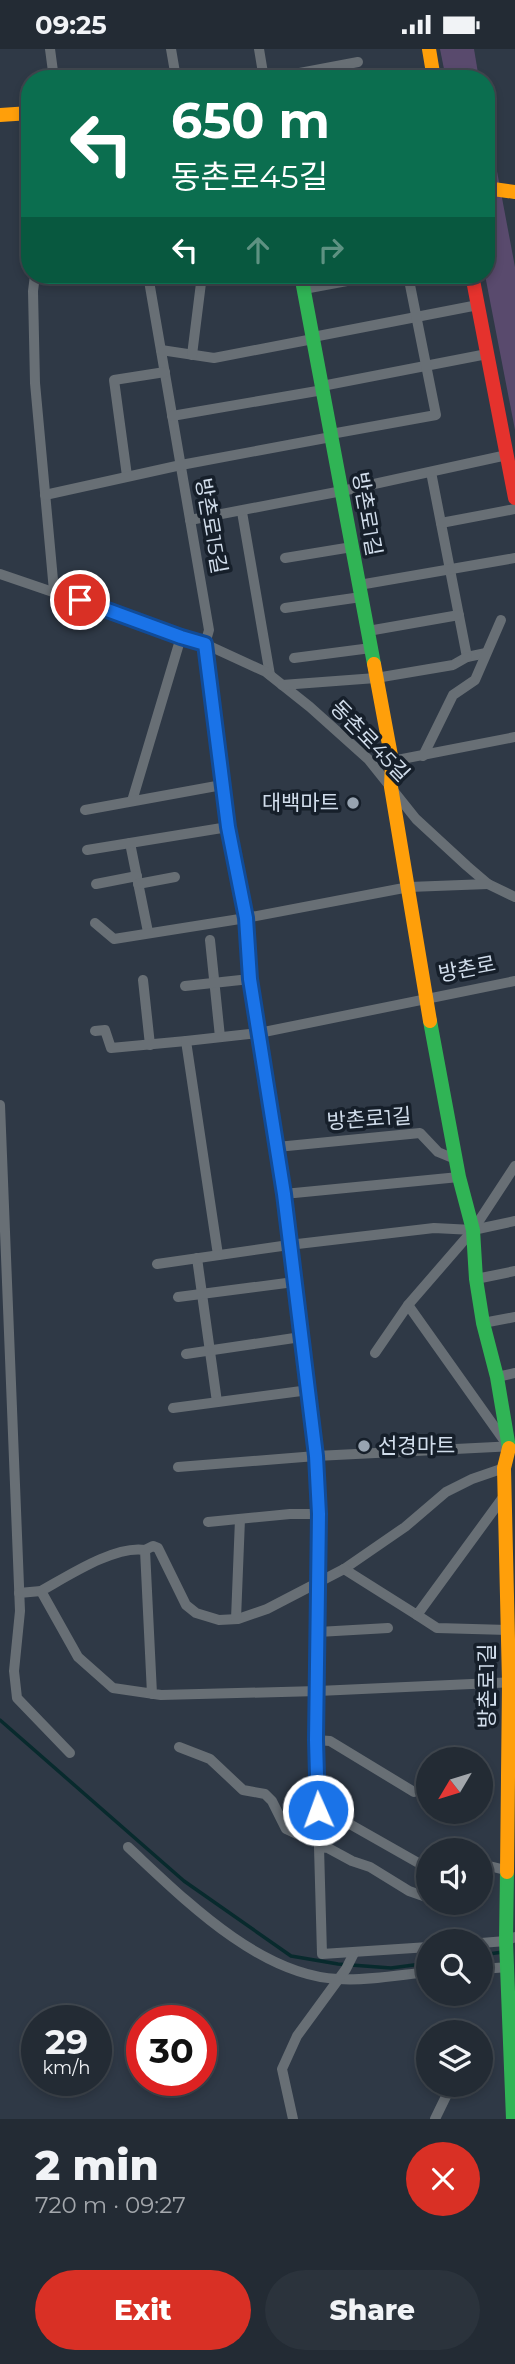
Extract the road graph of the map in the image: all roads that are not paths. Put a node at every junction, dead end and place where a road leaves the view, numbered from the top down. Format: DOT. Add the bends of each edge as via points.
graph roads {
  1 [pos="50,49"];
  2 [pos="171,49"];
  3 [pos="259,49"];
  4 [pos="429,49"];
  5 [pos="358,62"];
  6 [pos="53,70"];
  7 [pos="175,70"];
  8 [pos="264,70"];
  9 [pos="315,70"];
  10 [pos="432,70"];
  11 [pos="21,114"];
  12 [pos="0,115"];
  13 [pos="495,190"];
  14 [pos="515,193"];
  15 [pos="34,284"];
  16 [pos="150,284"];
  17 [pos="201,284"];
  18 [pos="302,284"];
  19 [pos="410,284"];
  20 [pos="474,284"];
  21 [pos="478,305"];
  22 [pos="417,317"];
  23 [pos="313,338"];
  24 [pos="161,350"];
  25 [pos="487,354"];
  26 [pos="192,355"];
  27 [pos="426,366"];
  28 [pos="165,372"];
  29 [pos="322,388"];
  30 [pos="172,416"];
  31 [pos="331,435"];
  32 [pos="507,455"];
  33 [pos="181,465"];
  34 [pos="431,472"];
  35 [pos="127,476"];
  36 [pos="342,491"];
  37 [pos="45,495"];
  38 [pos="515,498"];
  39 [pos="515,509"];
  40 [pos="242,512"];
  41 [pos="190,520"];
  42 [pos="441,523"];
  43 [pos="352,547"];
  44 [pos="285,558"];
  45 [pos="515,558"];
  46 [pos="450,570"];
  47 [pos="0,575"];
  48 [pos="54,591"];
  49 [pos="360,591"];
  50 [pos="285,608"];
  51 [pos="459,615"];
  52 [pos="501,619"];
  53 [pos="368,631"];
  54 [pos="181,637"];
  55 [pos="205,644"];
  56 [pos="371,649"];
  57 [pos="486,653"];
  58 [pos="467,657"];
  59 [pos="294,658"];
  60 [pos="270,675"];
  61 [pos="376,678"];
  62 [pos="282,685"];
  63 [pos="515,737"];
  64 [pos="423,756"];
  65 [pos="392,761"];
  66 [pos="222,785"];
  67 [pos="391,787"];
  68 [pos="132,801"];
  69 [pos="85,810"];
  70 [pos="228,827"];
  71 [pos="130,843"];
  72 [pos="87,850"];
  73 [pos="175,877"];
  74 [pos="137,880"];
  75 [pos="96,884"];
  76 [pos="488,884"];
  77 [pos="409,887"];
  78 [pos="515,897"];
  79 [pos="246,918"];
  80 [pos="95,923"];
  81 [pos="148,932"];
  82 [pos="210,940"];
  83 [pos="250,979"];
  84 [pos="143,980"];
  85 [pos="515,981"];
  86 [pos="214,983"];
  87 [pos="185,986"];
  88 [pos="426,998"];
  89 [pos="95,1031"];
  90 [pos="259,1033"];
  91 [pos="220,1037"];
  92 [pos="187,1041"];
  93 [pos="150,1045"];
  94 [pos="0,1105"];
  95 [pos="278,1147"];
  96 [pos="456,1159"];
  97 [pos="515,1166"];
  98 [pos="459,1177"];
  99 [pos="284,1194"];
  100 [pos="515,1221"];
  101 [pos="473,1230"];
  102 [pos="289,1245"];
  103 [pos="218,1255"];
  104 [pos="197,1258"];
  105 [pos="157,1264"];
  106 [pos="515,1271"];
  107 [pos="476,1279"];
  108 [pos="294,1282"];
  109 [pos="203,1295"];
  110 [pos="178,1297"];
  111 [pos="408,1305"];
  112 [pos="515,1317"];
  113 [pos="483,1323"];
  114 [pos="301,1336"];
  115 [pos="209,1351"];
  116 [pos="375,1353"];
  117 [pos="186,1354"];
  118 [pos="515,1373"];
  119 [pos="497,1377"];
  120 [pos="309,1390"];
  121 [pos="216,1402"];
  122 [pos="173,1408"];
  123 [pos="512,1446"];
  124 [pos="316,1456"];
  125 [pos="178,1467"];
  126 [pos="504,1468"];
  127 [pos="506,1492"];
  128 [pos="319,1514"];
  129 [pos="240,1519"];
  130 [pos="208,1522"];
  131 [pos="145,1550"];
  132 [pos="344,1569"];
  133 [pos="319,1582"];
  134 [pos="41,1591"];
  135 [pos="19,1593"];
  136 [pos="417,1615"];
  137 [pos="236,1619"];
  138 [pos="388,1628"];
  139 [pos="510,1629"];
  140 [pos="318,1632"];
  141 [pos="512,1682"];
  142 [pos="318,1691"];
  143 [pos="152,1694"];
  144 [pos="316,1740"];
  145 [pos="179,1747"];
  146 [pos="512,1751"];
  147 [pos="70,1753"];
  148 [pos="414,1792"];
  149 [pos="318,1810"];
  150 [pos="319,1843"];
  151 [pos="128,1847"];
  152 [pos="416,1862"];
  153 [pos="493,1866"];
  154 [pos="511,1868"];
  155 [pos="416,1894"];
  156 [pos="511,1939"];
  157 [pos="493,1941"];
  158 [pos="416,1948"];
  159 [pos="354,1953"];
  160 [pos="510,1962"];
  161 [pos="416,1973"];
  162 [pos="337,1979"];
  163 [pos="446,2097"];
  164 [pos="293,2119"];
  165 [pos="435,2119"];
  166 [pos="513,2119"];
  1 -- 6 [label="street"];
  2 -- 7 [label="street"];
  3 -- 8 [label="street"];
  4 -- 10 [label="street"];
  5 -- 9 [label="street"];
  11 -- 12 [label="street"];
  13 -- 14 [label="street"];
  15 -- 37 [label="street" via="35,383"];
  16 -- 24 [label="street, 방촌로15길"];
  17 -- 26 [label="street"];
  18 -- 23 [label="street, 방촌로1길"];
  19 -- 22 [label="street"];
  20 -- 21 [label="street"];
  21 -- 22 [label="street"];
  21 -- 25 [label="street"];
  22 -- 23 [label="street"];
  22 -- 27 [label="street"];
  23 -- 26 [label="street" via="214,358"];
  23 -- 29 [label="street, 방촌로1길"];
  24 -- 26 [label="street"];
  24 -- 28 [label="street, 방촌로15길"];
  25 -- 27 [label="street"];
  25 -- 32 [label="street"];
  27 -- 29 [label="street"];
  27 -- 31 [label="street" via="436,415"];
  28 -- 30 [label="street, 방촌로15길"];
  28 -- 35 [label="street" via="114,380"];
  29 -- 30 [label="street"];
  29 -- 31 [label="street, 방촌로1길"];
  30 -- 33 [label="street, 방촌로15길"];
  31 -- 33 [label="street"];
  31 -- 36 [label="street, 방촌로1길"];
  32 -- 34 [label="street"];
  32 -- 38 [label="street"];
  33 -- 35 [label="street"];
  33 -- 41 [label="street, 방촌로15길"];
  34 -- 36 [label="street"];
  34 -- 42 [label="street"];
  35 -- 37 [label="street"];
  36 -- 40 [label="street"];
  36 -- 43 [label="street, 방촌로1길"];
  37 -- 48 [label="street"];
  39 -- 42 [label="street"];
  40 -- 41 [label="street"];
  40 -- 60 [label="street"];
  41 -- 55 [label="street, 방촌로15길" via="209,630"];
  42 -- 46 [label="street"];
  43 -- 44 [label="street"];
  43 -- 49 [label="street, 방촌로1길"];
  45 -- 46 [label="street"];
  46 -- 49 [label="street"];
  46 -- 51 [label="street"];
  47 -- 48 [label="street, 동촌로45길"];
  48 -- 54 [label="street, 동촌로45길"];
  49 -- 50 [label="street"];
  49 -- 53 [label="street, 방촌로1길"];
  51 -- 53 [label="street"];
  51 -- 58 [label="street"];
  52 -- 57 [label="street"];
  53 -- 56 [label="street, 방촌로1길"];
  54 -- 55 [label="street, 동촌로45길"];
  54 -- 68 [label="street"];
  55 -- 60 [label="street, 동촌로45길"];
  55 -- 66 [label="street, 방촌로15길"];
  56 -- 59 [label="street"];
  56 -- 61 [label="street, 방촌로1길"];
  57 -- 58 [label="street"];
  57 -- 64 [label="street" via="475,680 453,695"];
  58 -- 61 [label="street" via="453,665"];
  60 -- 62 [label="street, 동촌로45길"];
  61 -- 62 [label="street"];
  61 -- 65 [label="street, 방촌로1길"];
  62 -- 67 [label="street, 동촌로45길" via="368,759"];
  63 -- 64 [label="street"];
  64 -- 65 [label="street"];
  65 -- 67 [label="street, 방촌로1길"];
  66 -- 68 [label="street"];
  66 -- 70 [label="street, 방촌로15길"];
  67 -- 76 [label="street, 동촌로45길" via="416,819"];
  67 -- 77 [label="street, 방촌로1길"];
  68 -- 69 [label="street"];
  70 -- 71 [label="street"];
  70 -- 79 [label="street, 방촌로15길"];
  71 -- 72 [label="street"];
  71 -- 74 [label="street"];
  73 -- 74 [label="street"];
  74 -- 75 [label="street"];
  74 -- 81 [label="street"];
  76 -- 77 [label="street"];
  76 -- 78 [label="street, 동촌로45길"];
  77 -- 79 [label="street"];
  77 -- 88 [label="street, 방촌로1길"];
  79 -- 81 [label="street"];
  79 -- 83 [label="street, 방촌로15길"];
  80 -- 81 [label="street" via="114,939"];
  82 -- 86 [label="street"];
  83 -- 86 [label="street"];
  83 -- 90 [label="street, 방촌로15길"];
  84 -- 93 [label="street"];
  85 -- 88 [label="street, 방촌로"];
  86 -- 87 [label="street"];
  86 -- 91 [label="street"];
  88 -- 90 [label="street"];
  88 -- 96 [label="street, 방촌로1길"];
  89 -- 93 [label="street" via="105,1030 111,1048"];
  90 -- 91 [label="street"];
  90 -- 95 [label="street, 방촌로15길"];
  91 -- 92 [label="street"];
  92 -- 93 [label="street"];
  92 -- 103 [label="street"];
  94 -- 135 [label="street"];
  95 -- 96 [label="street, 방촌로1길" via="420,1133 438,1152"];
  95 -- 99 [label="street, 방촌로15길"];
  96 -- 98 [label="street, 방촌로1길"];
  97 -- 101 [label="street"];
  98 -- 99 [label="street"];
  98 -- 101 [label="street, 방촌로1길"];
  99 -- 102 [label="street, 방촌로15길"];
  100 -- 101 [label="street"];
  101 -- 102 [label="street" via="434,1228"];
  101 -- 107 [label="street, 방촌로1길"];
  101 -- 111 [label="street"];
  102 -- 103 [label="street"];
  102 -- 108 [label="street, 방촌로15길"];
  103 -- 104 [label="street"];
  104 -- 105 [label="street"];
  104 -- 109 [label="street"];
  106 -- 107 [label="street"];
  107 -- 113 [label="street, 방촌로1길"];
  108 -- 109 [label="street"];
  108 -- 114 [label="street, 방촌로15길"];
  109 -- 110 [label="street"];
  109 -- 115 [label="street"];
  111 -- 116 [label="street"];
  111 -- 123 [label="street"];
  112 -- 113 [label="street"];
  113 -- 119 [label="street, 방촌로1길"];
  114 -- 115 [label="street"];
  114 -- 120 [label="street, 방촌로15길"];
  115 -- 117 [label="street"];
  115 -- 121 [label="street"];
  118 -- 119 [label="street"];
  119 -- 123 [label="street, 방촌로1길"];
  120 -- 121 [label="street"];
  120 -- 124 [label="street, 방촌로15길"];
  121 -- 122 [label="street"];
  123 -- 124 [label="street"];
  123 -- 126 [label="street, 방촌로1길"];
  124 -- 125 [label="street"];
  124 -- 128 [label="street, 방촌로15길"];
  126 -- 127 [label="street, 방촌로1길"];
  126 -- 132 [label="street" via="446,1492"];
  127 -- 136 [label="street"];
  127 -- 139 [label="street, 방촌로1길"];
  128 -- 129 [label="street"];
  128 -- 133 [label="street, 방촌로15길"];
  129 -- 130 [label="street"];
  129 -- 137 [label="street"];
  131 -- 134 [label="street" via="136,1548 104,1558"];
  131 -- 137 [label="street" via="158,1548 186,1605 196,1613 219,1620"];
  131 -- 143 [label="street"];
  132 -- 133 [label="street"];
  132 -- 136 [label="street, 방촌로1길"];
  133 -- 137 [label="street"];
  133 -- 140 [label="street, 방촌로15길"];
  134 -- 135 [label="street"];
  134 -- 143 [label="street" via="61,1630 90,1670 113,1688"];
  135 -- 147 [label="street" via="14,1671 17,1698"];
  136 -- 139 [label="street, 방촌로1길" via="437,1628"];
  138 -- 140 [label="street"];
  139 -- 141 [label="street, 방촌로1길"];
  140 -- 142 [label="street, 방촌로15길"];
  141 -- 142 [label="street"];
  141 -- 146 [label="street, 방촌로1길"];
  142 -- 143 [label="street"];
  142 -- 144 [label="street, 방촌로15길"];
  144 -- 148 [label="street" via="330,1741"];
  144 -- 149 [label="street, 방촌로15길"];
  145 -- 150 [label="street" via="210,1759 243,1790 265,1794 286,1829"];
  146 -- 154 [label="street, 방촌로1길"];
  149 -- 150 [label="street, 방촌로15길"];
  149 -- 152 [label="street"];
  150 -- 155 [label="street"];
  150 -- 159 [label="street, 방촌로15길" via="323,1954"];
  151 -- 162 [label="street" via="189,1903 249,1947 290,1969"];
  153 -- 154 [label="street"];
  154 -- 156 [label="street, 방촌로1길"];
  156 -- 157 [label="street"];
  156 -- 160 [label="street, 방촌로1길"];
  158 -- 159 [label="street, 방촌로15길"];
  159 -- 162 [label="street"];
  160 -- 166 [label="street"];
  161 -- 162 [label="street"];
  162 -- 164 [label="street" via="296,2036 282,2069"];
  163 -- 165 [label="street"];
}
